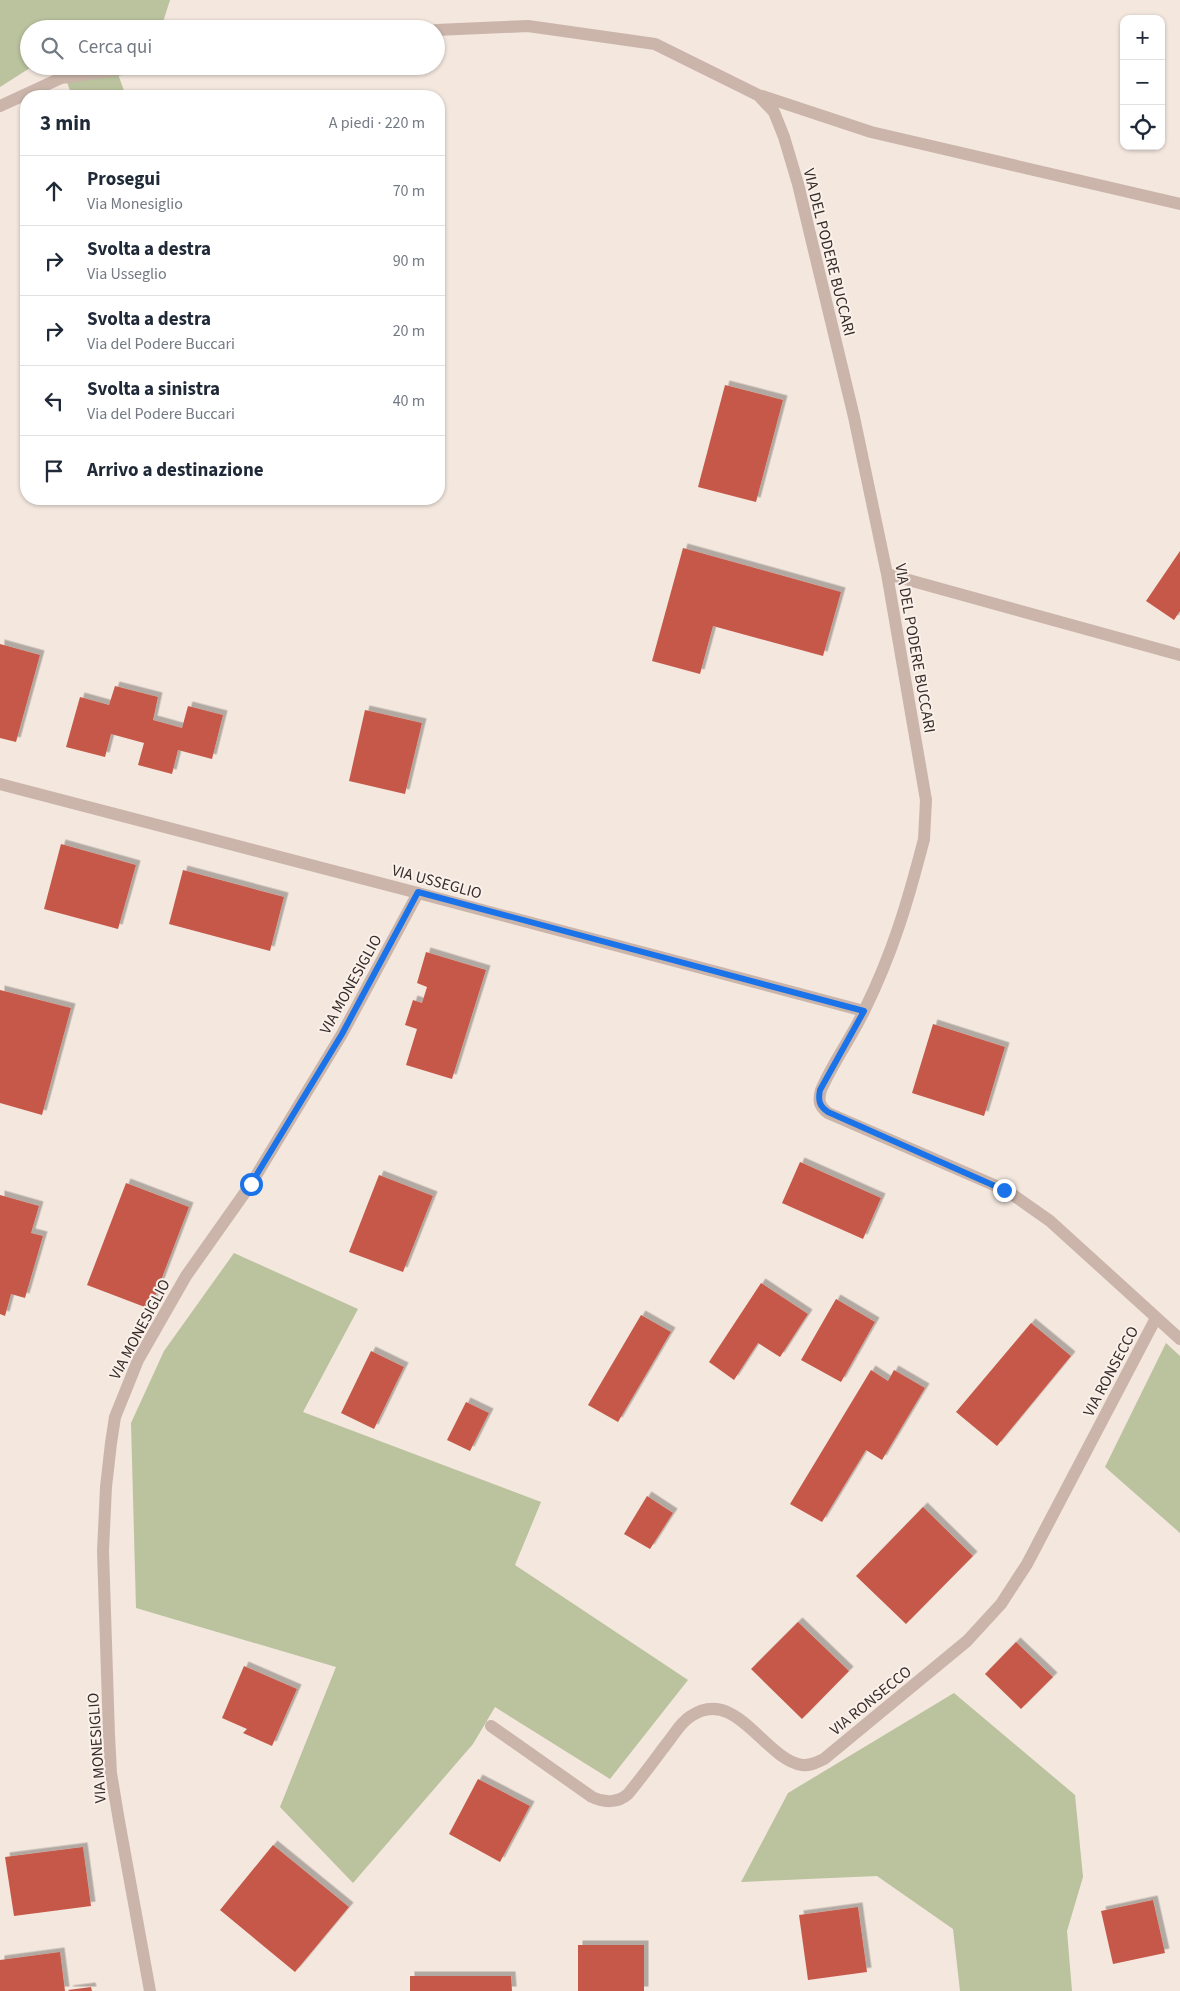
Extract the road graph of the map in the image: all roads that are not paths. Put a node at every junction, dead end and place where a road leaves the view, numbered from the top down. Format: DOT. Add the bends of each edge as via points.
graph roads {
  1 [pos="445,30"];
  2 [pos="82,75"];
  3 [pos="35,90"];
  4 [pos="758,95"];
  5 [pos="20,97"];
  6 [pos="0,106"];
  7 [pos="1180,204"];
  8 [pos="887,574"];
  9 [pos="1180,655"];
  10 [pos="0,784"];
  11 [pos="418,892"];
  12 [pos="864,1011"];
  13 [pos="1156,1318"];
  14 [pos="1180,1339"];
  15 [pos="491,1726"];
  16 [pos="150,1991"];
  1 -- 4 [label="street, VIA DEL PODERE BUCCARI" via="528,26 654,44"];
  2 -- 3 [label="street" via="61,78"];
  4 -- 7 [label="street" via="879,134"];
  4 -- 8 [label="street, VIA DEL PODERE BUCCARI" via="774,112 798,184 854,416"];
  5 -- 6 [label="street"];
  8 -- 9 [label="street"];
  8 -- 12 [label="street, VIA DEL PODERE BUCCARI" via="926,800 924,839 898,931"];
  10 -- 11 [label="street, VIA USSEGLIO"];
  11 -- 12 [label="street, VIA USSEGLIO"];
  11 -- 16 [label="street, VIA MONESIGLIO" via="342,1034 251,1184 186,1276 138,1360 115,1417 110,1443 103,1551 109,1735 119,1821"];
  12 -- 13 [label="street, VIA DEL PODERE BUCCARI" via="820,1090 821,1107 1013,1195 1067,1236"];
  13 -- 14 [label="street, VIA DEL PODERE BUCCARI"];
  13 -- 15 [label="street, VIA RONSECCO" via="1027,1564 1001,1604 967,1641 824,1758 811,1764 796,1762 785,1757 736,1717 723,1710 708,1709 686,1720 628,1794 606,1801 592,1797"];
}
